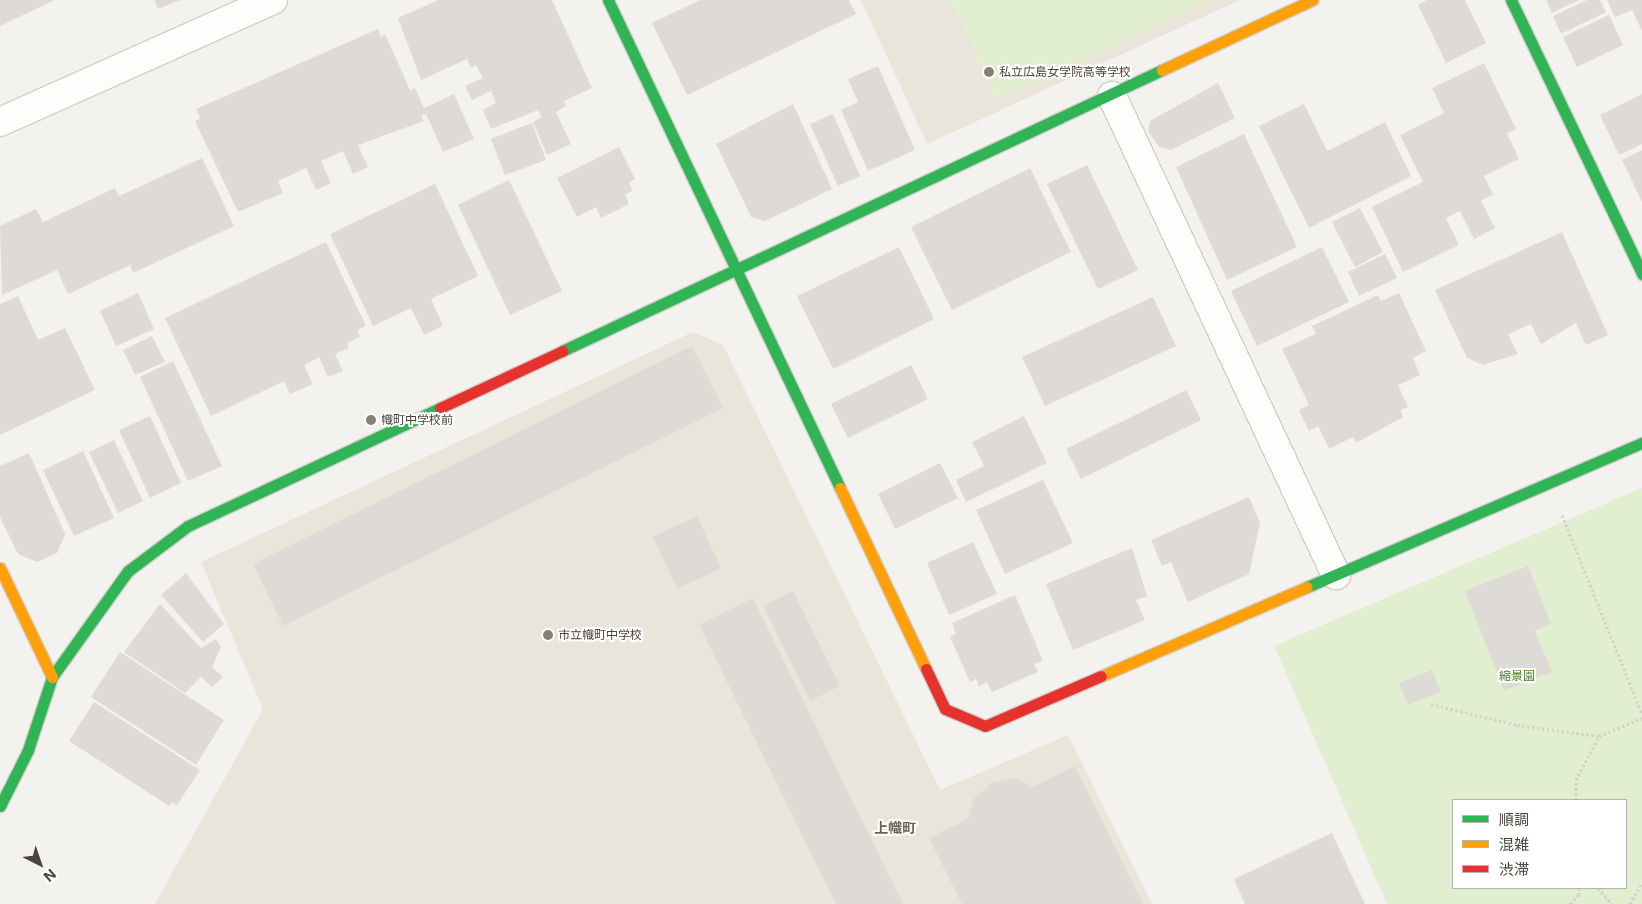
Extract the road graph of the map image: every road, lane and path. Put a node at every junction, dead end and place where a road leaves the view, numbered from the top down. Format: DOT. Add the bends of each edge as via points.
graph roads {
  1 [pos="273,0"];
  2 [pos="608,0"];
  3 [pos="1312,0"];
  4 [pos="1511,0"];
  5 [pos="1112,96"];
  6 [pos="0,122"];
  7 [pos="734,271"];
  8 [pos="1642,274"];
  9 [pos="1642,443"];
  10 [pos="1561,513"];
  11 [pos="0,568"];
  12 [pos="1336,575"];
  13 [pos="52,677"];
  14 [pos="1431,704"];
  15 [pos="1642,716"];
  16 [pos="1599,736"];
  17 [pos="1576,799"];
  18 [pos="0,806"];
  19 [pos="1642,882"];
  20 [pos="1579,889"];
  21 [pos="1599,889"];
  22 [pos="1570,904"];
  23 [pos="1612,904"];
  24 [pos="1630,904"];
  1 -- 6 [label="street"];
  2 -- 7 [label="street"];
  3 -- 5 [label="street"];
  4 -- 8 [label="street"];
  5 -- 7 [label="street"];
  5 -- 12 [label="street"];
  7 -- 12 [label="street" via="945,709 985,726"];
  7 -- 13 [label="street" via="188,526 128,571"];
  9 -- 12 [label="street"];
  10 -- 15 [label="path"];
  11 -- 13 [label="street"];
  13 -- 18 [label="street" via="28,750"];
  14 -- 16 [label="path" via="1517,725"];
  15 -- 16 [label="path"];
  16 -- 17 [label="path" via="1576,780"];
  19 -- 24 [label="path"];
  20 -- 22 [label="path" via="1579,895"];
  21 -- 23 [label="path"];
}
